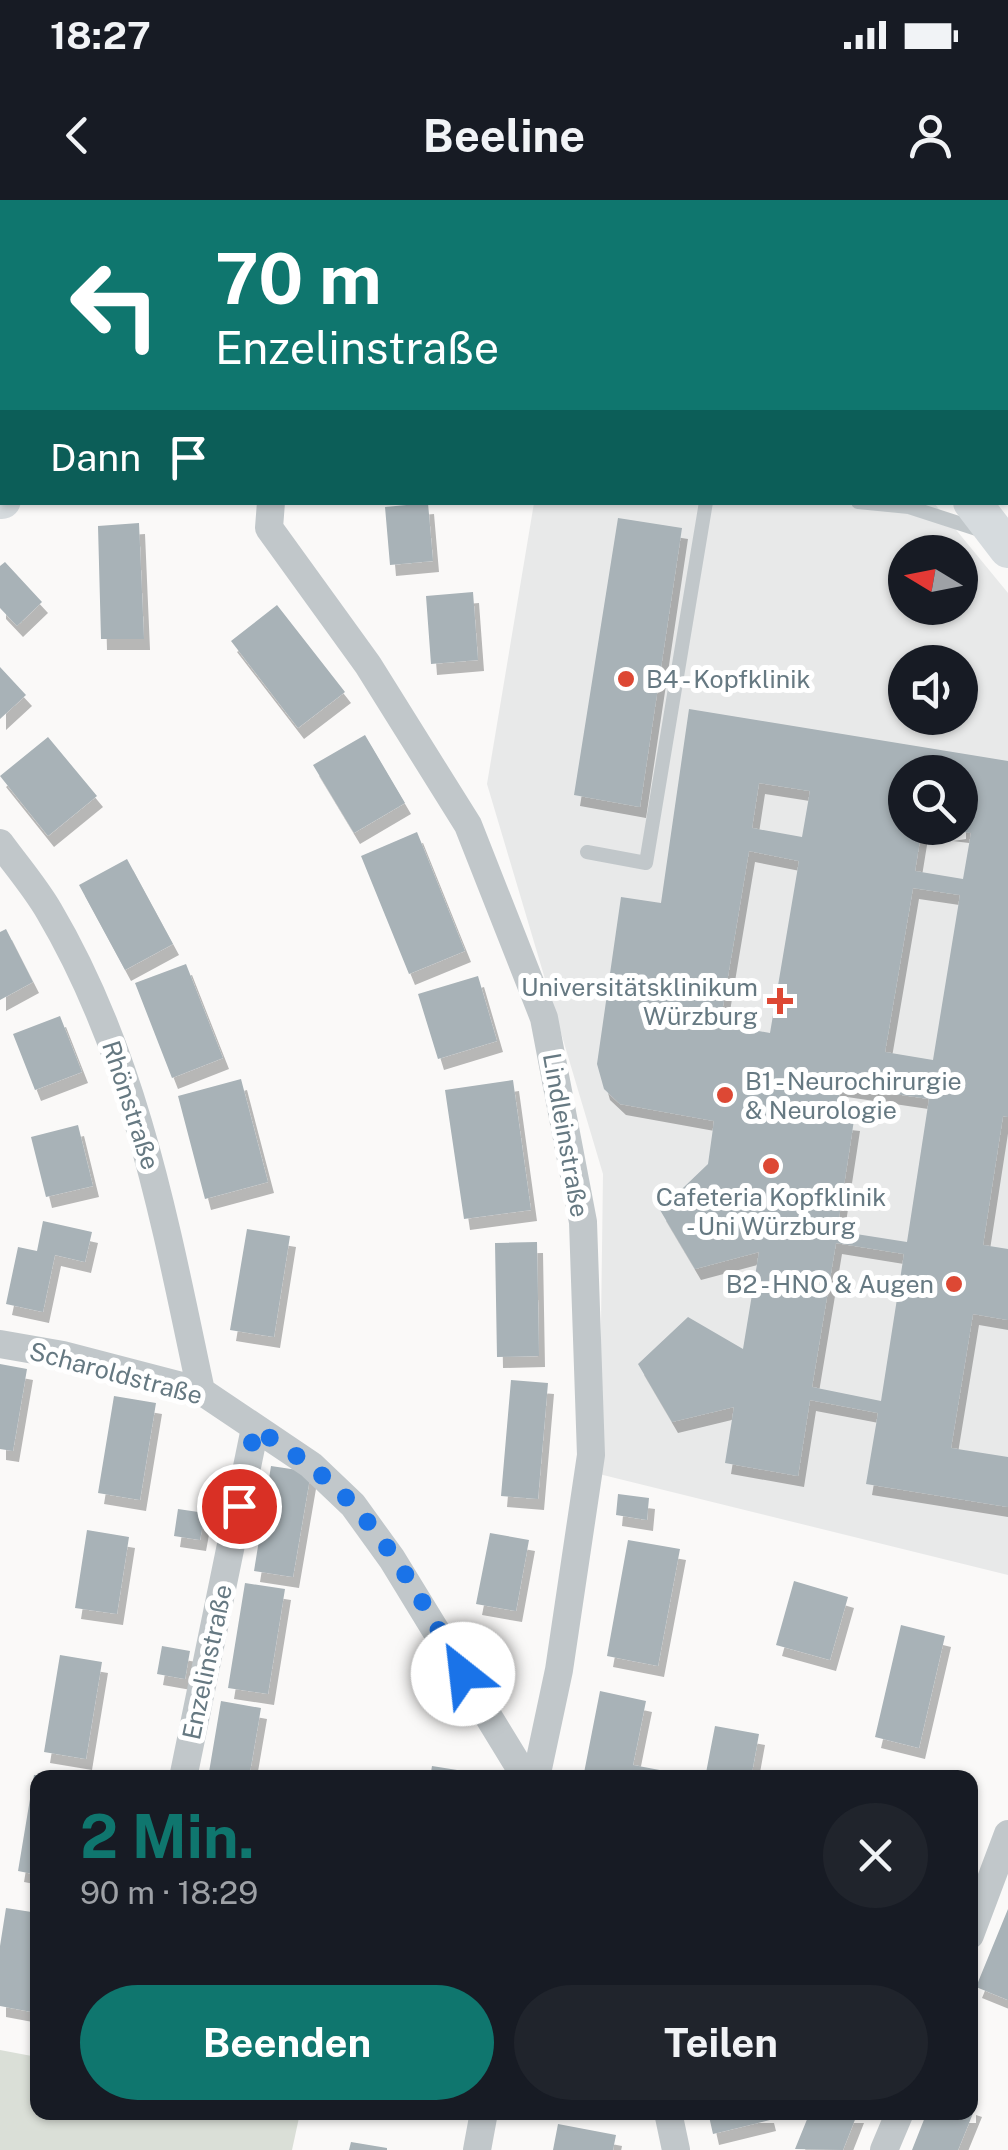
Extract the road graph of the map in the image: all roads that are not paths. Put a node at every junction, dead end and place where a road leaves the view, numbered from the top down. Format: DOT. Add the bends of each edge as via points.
graph roads {
  1 [pos="271,505"];
  2 [pos="706,505"];
  3 [pos="889,505"];
  4 [pos="974,505"];
  5 [pos="1003,542"];
  6 [pos="0,843"];
  7 [pos="588,852"];
  8 [pos="0,1344"];
  9 [pos="202,1391"];
  10 [pos="255,1428"];
  11 [pos="185,1770"];
  12 [pos="521,1770"];
  13 [pos="538,1770"];
  14 [pos="1008,1834"];
  15 [pos="978,1914"];
  16 [pos="483,2120"];
  17 [pos="670,2120"];
  18 [pos="897,2120"];
  19 [pos="477,2150"];
  20 [pos="676,2150"];
  21 [pos="884,2150"];
  1 -- 13 [label="street, Lindleinstraße" via="269,528 368,666 468,826 544,1018 582,1222 591,1456"];
  2 -- 7 [label="lane" via="646,863"];
  3 -- 5 [label="lane"];
  4 -- 5 [label="street"];
  6 -- 9 [label="street, Rhönstraße" via="49,910 98,1008 148,1148"];
  8 -- 9 [label="street, Scharoldstraße"];
  9 -- 10 [label="street, Scharoldstraße"];
  10 -- 11 [label="street, Enzelinstraße"];
  10 -- 12 [label="street, Scharoldstraße" via="311,1465 353,1505"];
  14 -- 15 [label="street"];
  16 -- 19 [label="street"];
  17 -- 20 [label="street"];
  18 -- 21 [label="street"];
}
